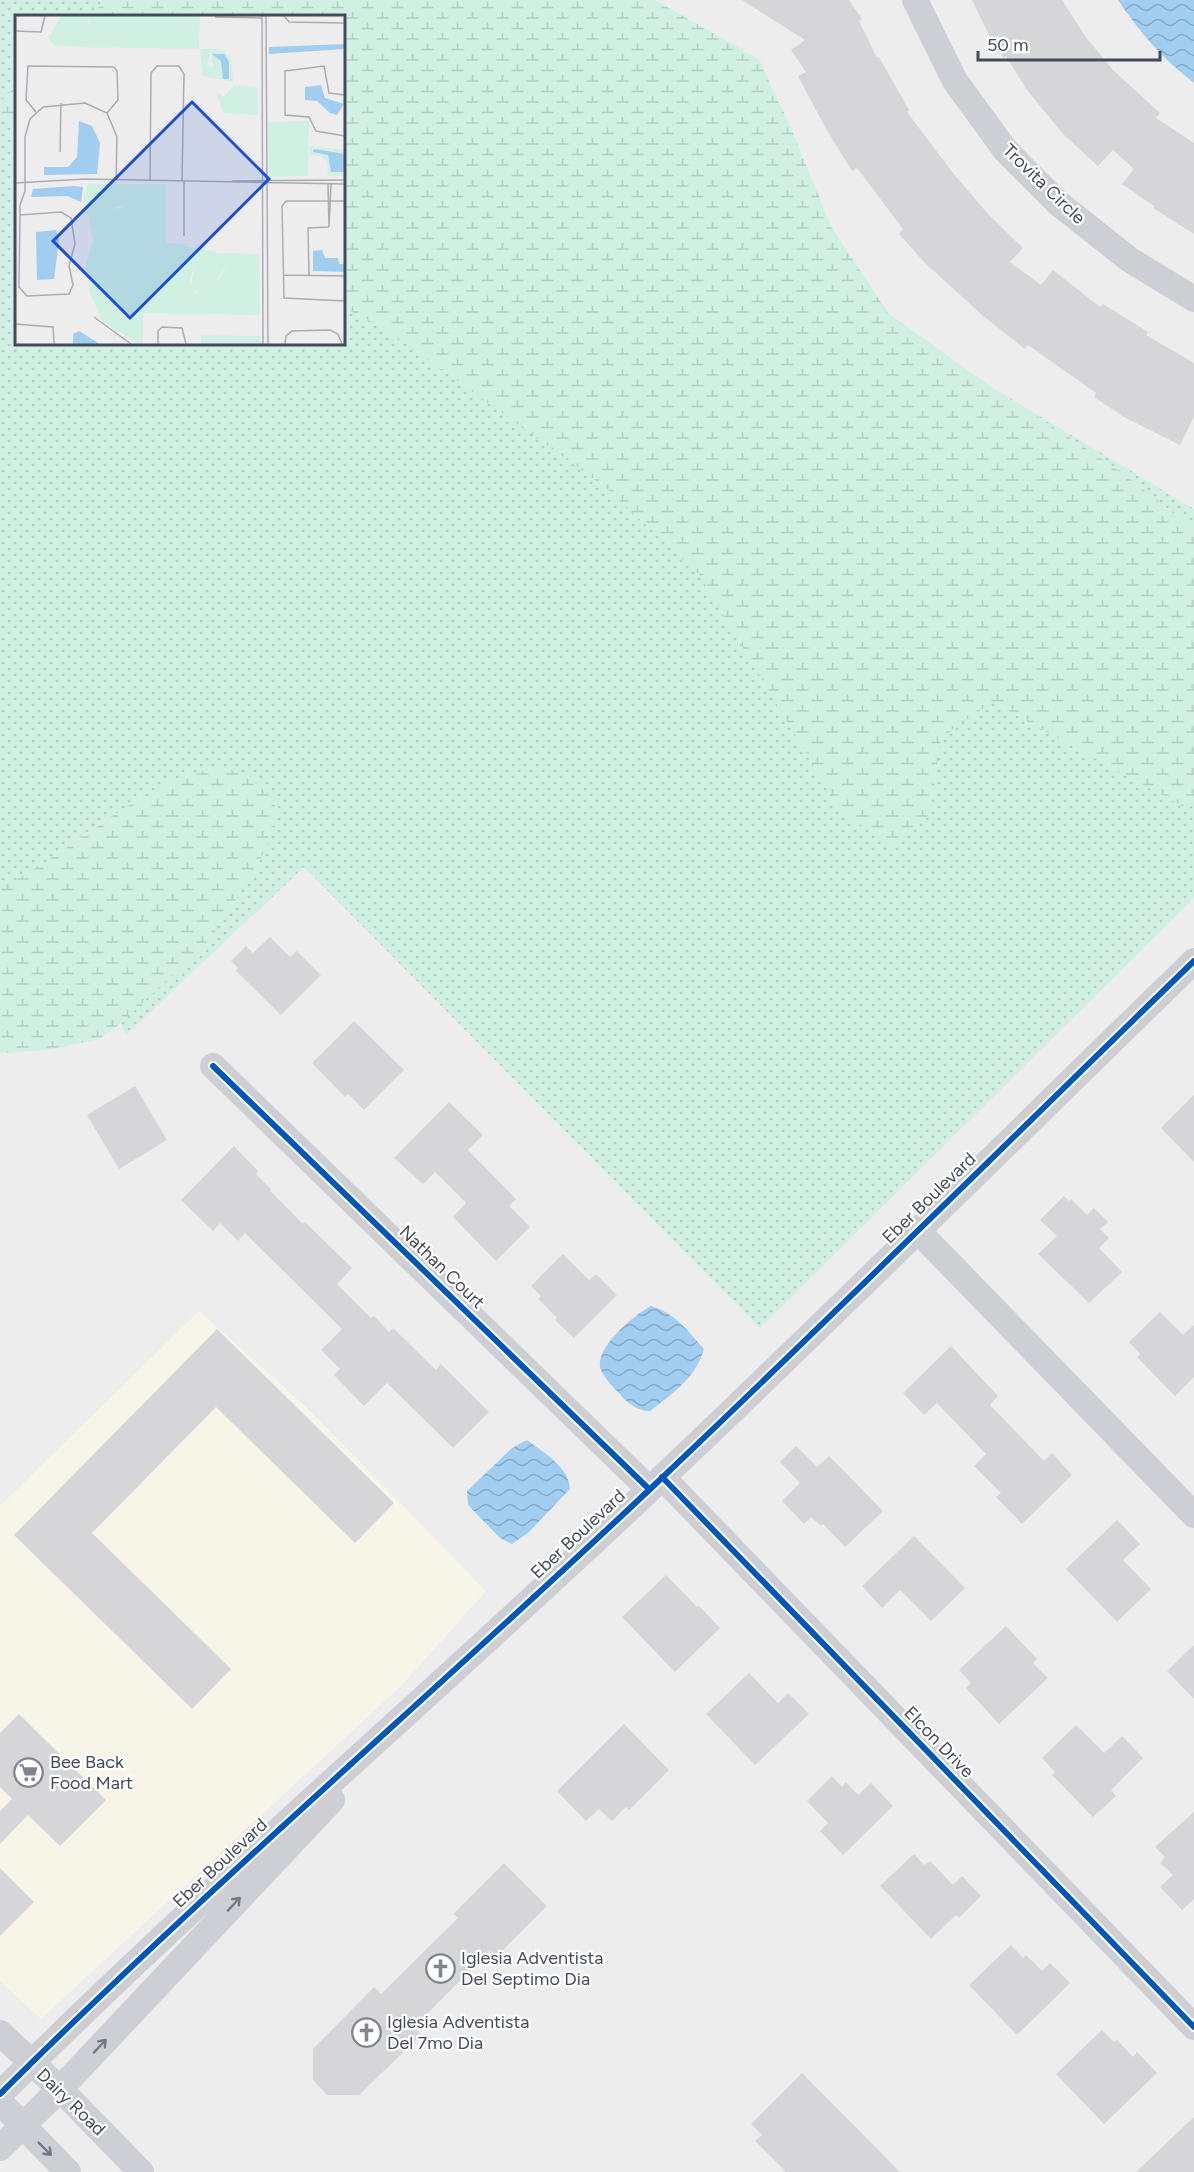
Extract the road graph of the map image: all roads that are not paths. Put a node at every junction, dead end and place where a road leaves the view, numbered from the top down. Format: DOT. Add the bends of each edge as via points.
graph roads {
  1 [pos="915,0"];
  2 [pos="1194,299"];
  3 [pos="1191,971"];
  4 [pos="213,1066"];
  5 [pos="917,1230"];
  6 [pos="656,1483"];
  7 [pos="1194,1515"];
  8 [pos="493,1634"];
  9 [pos="1194,2027"];
  10 [pos="0,2033"];
  11 [pos="31,2063"];
  12 [pos="60,2089"];
  13 [pos="0,2094"];
  14 [pos="0,2102"];
  15 [pos="22,2126"];
  16 [pos="0,2148"];
  17 [pos="68,2172"];
  18 [pos="141,2172"];
  1 -- 2 [label="street, Trovita Circle" via="955,81 1006,151 1058,203 1121,253"];
  3 -- 5 [label="street, Eber Boulevard"];
  4 -- 6 [label="street, Nathan Court"];
  5 -- 6 [label="street, Eber Boulevard"];
  5 -- 7 [label="street"];
  6 -- 8 [label="street, Eber Boulevard"];
  6 -- 9 [label="street, Elcon Drive"];
  8 -- 11 [label="street, Eber Boulevard" via="243,1860"];
  12 -- 8 [label="street, Eber Boulevard, one-way"];
  10 -- 11 [label="street, Dairy Road"];
  11 -- 12 [label="street, Dairy Road"];
  11 -- 13 [label="street, Eber Boulevard"];
  12 -- 15 [label="street, Eber Boulevard"];
  12 -- 18 [label="street, Dairy Road"];
  14 -- 15 [label="street"];
  15 -- 16 [label="street, Eber Boulevard"];
  15 -- 17 [label="street, one-way"];
}
